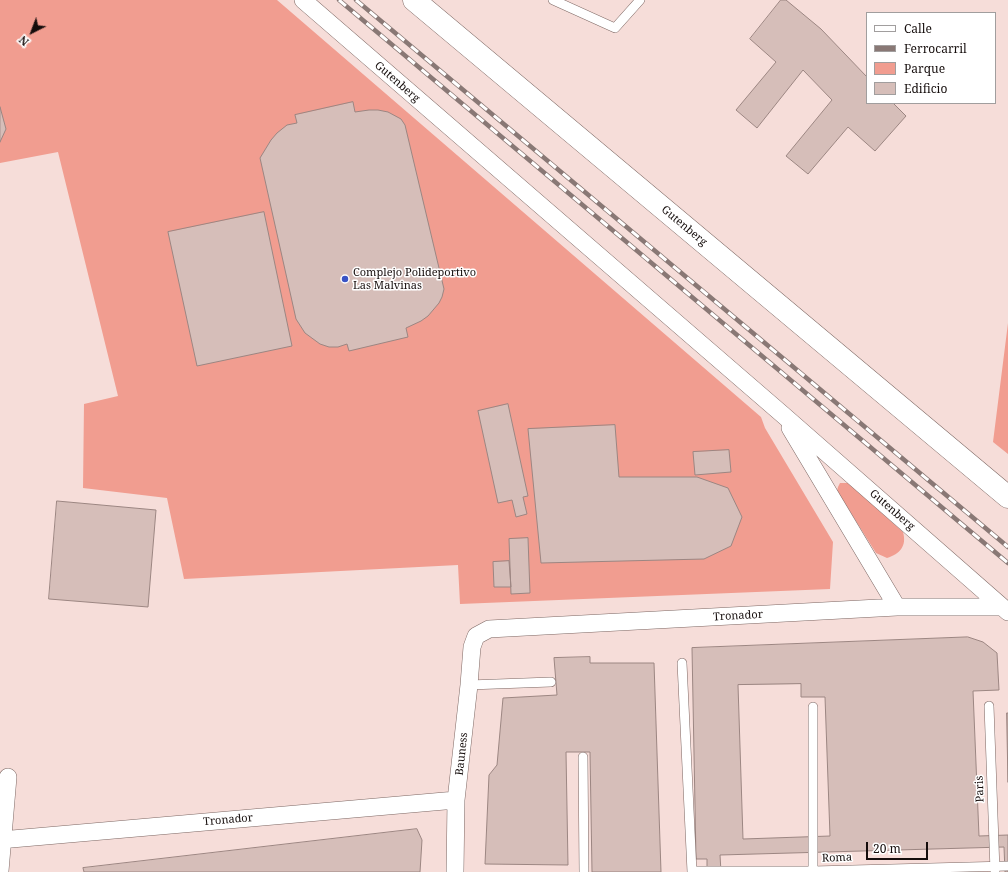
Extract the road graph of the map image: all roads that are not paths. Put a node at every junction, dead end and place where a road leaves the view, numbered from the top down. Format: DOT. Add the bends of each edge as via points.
graph roads {
  1 [pos="303,0"];
  2 [pos="414,0"];
  3 [pos="553,0"];
  4 [pos="640,0"];
  5 [pos="782,414"];
  6 [pos="1008,497"];
  7 [pos="897,607"];
  8 [pos="1005,609"];
  9 [pos="476,636"];
  10 [pos="682,663"];
  11 [pos="551,682"];
  12 [pos="469,685"];
  13 [pos="813,706"];
  14 [pos="989,706"];
  15 [pos="583,757"];
  16 [pos="8,777"];
  17 [pos="456,800"];
  18 [pos="1,840"];
  19 [pos="1008,866"];
  20 [pos="995,869"];
  21 [pos="0,871"];
  22 [pos="692,871"];
  23 [pos="813,871"];
  24 [pos="455,872"];
  25 [pos="584,872"];
  1 -- 5 [label="street, Gutenberg"];
  2 -- 6 [label="street, Gutenberg"];
  3 -- 4 [label="lane" via="615,28"];
  5 -- 7 [label="street, Gutenberg"];
  5 -- 8 [label="street, Gutenberg"];
  7 -- 8 [label="street, Tronador"];
  7 -- 9 [label="street, Tronador" via="488,629"];
  9 -- 12 [label="street, Bauness" via="472,647"];
  10 -- 22 [label="lane"];
  11 -- 12 [label="lane"];
  12 -- 17 [label="street, Bauness"];
  13 -- 23 [label="lane"];
  14 -- 20 [label="lane, Paris"];
  15 -- 25 [label="lane"];
  16 -- 18 [label="street"];
  17 -- 18 [label="street, Tronador"];
  17 -- 24 [label="street, Bauness"];
  18 -- 21 [label="street"];
  19 -- 20 [label="lane, Roma"];
  20 -- 23 [label="lane, Roma"];
  22 -- 23 [label="lane, Roma"];
}
